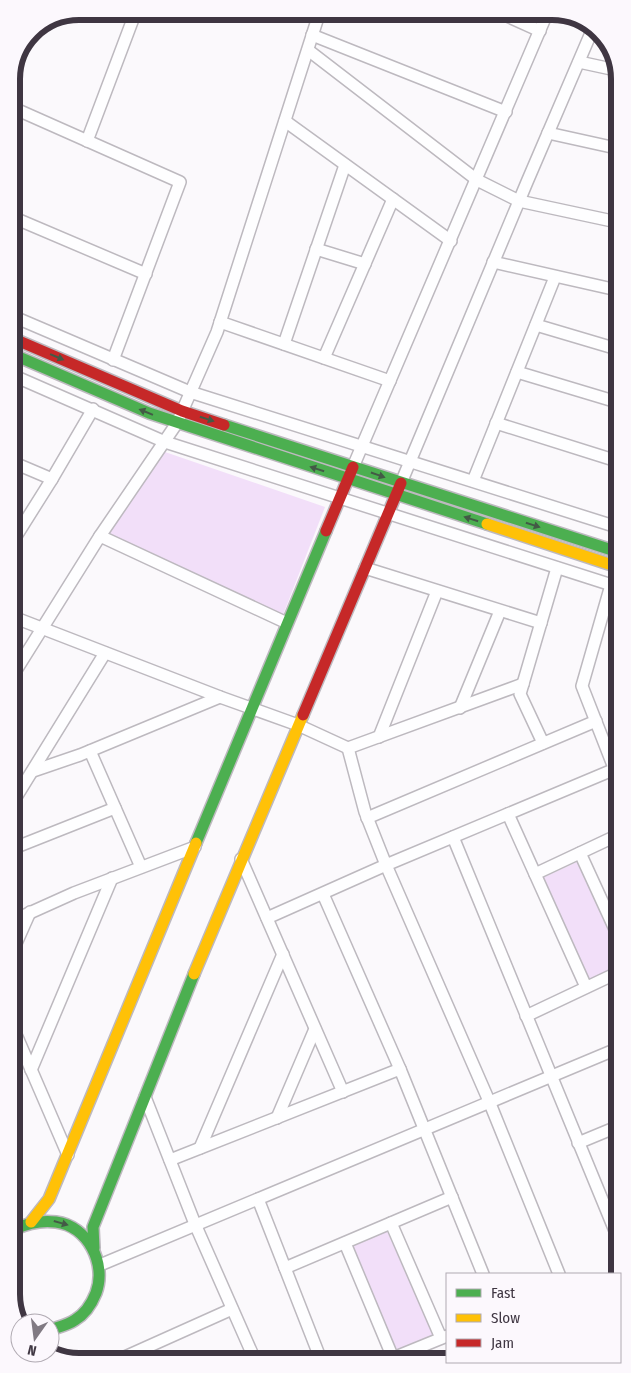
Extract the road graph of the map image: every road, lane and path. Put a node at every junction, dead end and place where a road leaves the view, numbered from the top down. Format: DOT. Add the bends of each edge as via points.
graph roads {
  1 [pos="133,20"];
  2 [pos="317,20"];
  3 [pos="515,20"];
  4 [pos="545,20"];
  5 [pos="540,32"];
  6 [pos="590,34"];
  7 [pos="312,35"];
  8 [pos="308,50"];
  9 [pos="578,62"];
  10 [pos="610,69"];
  11 [pos="20,111"];
  12 [pos="506,112"];
  13 [pos="285,121"];
  14 [pos="548,134"];
  15 [pos="87,141"];
  16 [pos="611,147"];
  17 [pos="345,164"];
  18 [pos="477,180"];
  19 [pos="393,199"];
  20 [pos="519,201"];
  21 [pos="20,220"];
  22 [pos="611,221"];
  23 [pos="451,241"];
  24 [pos="316,248"];
  25 [pos="494,262"];
  26 [pos="365,264"];
  27 [pos="146,274"];
  28 [pos="555,276"];
  29 [pos="611,290"];
  30 [pos="20,319"];
  31 [pos="220,322"];
  32 [pos="536,325"];
  33 [pos="20,341"];
  34 [pos="284,344"];
  35 [pos="611,347"];
  36 [pos="20,357"];
  37 [pos="324,358"];
  38 [pos="113,360"];
  39 [pos="517,372"];
  40 [pos="20,378"];
  41 [pos="390,381"];
  42 [pos="190,392"];
  43 [pos="611,400"];
  44 [pos="93,409"];
  45 [pos="182,411"];
  46 [pos="177,423"];
  47 [pos="496,423"];
  48 [pos="165,442"];
  49 [pos="361,447"];
  50 [pos="611,459"];
  51 [pos="410,461"];
  52 [pos="20,465"];
  53 [pos="353,467"];
  54 [pos="52,479"];
  55 [pos="348,479"];
  56 [pos="473,481"];
  57 [pos="401,484"];
  58 [pos="396,495"];
  59 [pos="340,498"];
  60 [pos="388,514"];
  61 [pos="611,525"];
  62 [pos="20,530"];
  63 [pos="100,536"];
  64 [pos="611,550"];
  65 [pos="611,565"];
  66 [pos="365,568"];
  67 [pos="557,568"];
  68 [pos="611,585"];
  69 [pos="437,590"];
  70 [pos="611,595"];
  71 [pos="500,610"];
  72 [pos="20,620"];
  73 [pos="287,623"];
  74 [pos="541,623"];
  75 [pos="42,628"];
  76 [pos="105,653"];
  77 [pos="20,664"];
  78 [pos="523,684"];
  79 [pos="220,697"];
  80 [pos="251,708"];
  81 [pos="460,708"];
  82 [pos="596,721"];
  83 [pos="298,725"];
  84 [pos="380,737"];
  85 [pos="543,743"];
  86 [pos="348,748"];
  87 [pos="90,751"];
  88 [pos="611,761"];
  89 [pos="33,771"];
  90 [pos="611,776"];
  91 [pos="20,792"];
  92 [pos="115,808"];
  93 [pos="508,814"];
  94 [pos="367,818"];
  95 [pos="453,837"];
  96 [pos="611,838"];
  97 [pos="20,846"];
  98 [pos="195,847"];
  99 [pos="580,853"];
  100 [pos="242,859"];
  101 [pos="386,865"];
  102 [pos="141,867"];
  103 [pos="535,874"];
  104 [pos="112,878"];
  105 [pos="322,894"];
  106 [pos="30,912"];
  107 [pos="20,917"];
  108 [pos="267,918"];
  109 [pos="611,921"];
  110 [pos="20,934"];
  111 [pos="283,954"];
  112 [pos="611,976"];
  113 [pos="586,987"];
  114 [pos="526,1016"];
  115 [pos="315,1029"];
  116 [pos="20,1044"];
  117 [pos="611,1051"];
  118 [pos="400,1069"];
  119 [pos="31,1070"];
  120 [pos="550,1076"];
  121 [pos="343,1092"];
  122 [pos="145,1097"];
  123 [pos="489,1101"];
  124 [pos="277,1118"];
  125 [pos="424,1129"];
  126 [pos="611,1129"];
  127 [pos="578,1143"];
  128 [pos="200,1148"];
  129 [pos="68,1155"];
  130 [pos="170,1160"];
  131 [pos="452,1197"];
  132 [pos="258,1199"];
  133 [pos="31,1222"];
  134 [pos="611,1222"];
  135 [pos="391,1223"];
  136 [pos="195,1224"];
  137 [pos="20,1227"];
  138 [pos="345,1243"];
  139 [pos="94,1248"];
  140 [pos="100,1265"];
  141 [pos="285,1268"];
  142 [pos="484,1273"];
  143 [pos="559,1273"];
  144 [pos="232,1309"];
  145 [pos="60,1327"];
  146 [pos="444,1337"];
  147 [pos="134,1353"];
  148 [pos="252,1353"];
  149 [pos="319,1353"];
  150 [pos="391,1353"];
  151 [pos="407,1353"];
  1 -- 15 [label="street"];
  2 -- 7 [label="street"];
  3 -- 5 [label="street"];
  4 -- 5 [label="street"];
  5 -- 12 [label="street"];
  6 -- 9 [label="street"];
  7 -- 8 [label="street"];
  7 -- 12 [label="street"];
  8 -- 13 [label="street"];
  8 -- 18 [label="street"];
  9 -- 10 [label="street"];
  9 -- 14 [label="street"];
  11 -- 15 [label="street"];
  12 -- 18 [label="street"];
  13 -- 17 [label="street"];
  13 -- 31 [label="street"];
  14 -- 16 [label="street"];
  14 -- 20 [label="street"];
  15 -- 27 [label="street" via="180,182"];
  17 -- 19 [label="street"];
  17 -- 24 [label="street"];
  18 -- 20 [label="street"];
  18 -- 23 [label="street"];
  19 -- 23 [label="street"];
  19 -- 26 [label="street"];
  20 -- 22 [label="street"];
  20 -- 25 [label="street"];
  21 -- 27 [label="street"];
  23 -- 41 [label="street"];
  24 -- 26 [label="street"];
  24 -- 34 [label="street"];
  25 -- 28 [label="street"];
  25 -- 51 [label="street"];
  26 -- 37 [label="street"];
  27 -- 38 [label="street"];
  28 -- 29 [label="street"];
  28 -- 32 [label="street"];
  30 -- 38 [label="street"];
  31 -- 34 [label="street"];
  31 -- 42 [label="street"];
  32 -- 35 [label="street"];
  32 -- 39 [label="street"];
  33 -- 45 [label="street, one-way"];
  34 -- 37 [label="street"];
  46 -- 36 [label="street, one-way"];
  37 -- 41 [label="street"];
  38 -- 42 [label="street"];
  39 -- 43 [label="street"];
  39 -- 47 [label="street"];
  40 -- 44 [label="street"];
  41 -- 49 [label="street"];
  42 -- 45 [label="street"];
  42 -- 49 [label="street"];
  44 -- 48 [label="street"];
  44 -- 54 [label="street"];
  45 -- 46 [label="street"];
  45 -- 53 [label="street, one-way"];
  46 -- 48 [label="street"];
  55 -- 46 [label="street, one-way"];
  47 -- 50 [label="street"];
  47 -- 56 [label="street"];
  48 -- 59 [label="street"];
  48 -- 63 [label="street"];
  49 -- 51 [label="street"];
  49 -- 53 [label="street"];
  51 -- 56 [label="street"];
  51 -- 57 [label="street"];
  52 -- 54 [label="street"];
  53 -- 55 [label="street"];
  53 -- 57 [label="street, one-way"];
  54 -- 62 [label="street"];
  55 -- 58 [label="street"];
  55 -- 59 [label="street"];
  56 -- 61 [label="street"];
  57 -- 58 [label="street"];
  57 -- 64 [label="street, one-way"];
  58 -- 60 [label="street"];
  65 -- 58 [label="street, one-way"];
  59 -- 60 [label="street"];
  59 -- 73 [label="street"];
  60 -- 66 [label="street"];
  60 -- 67 [label="street"];
  63 -- 73 [label="street"];
  63 -- 75 [label="street"];
  66 -- 69 [label="street"];
  66 -- 83 [label="street"];
  67 -- 68 [label="street"];
  67 -- 74 [label="street"];
  69 -- 71 [label="street"];
  69 -- 84 [label="street"];
  70 -- 82 [label="street" via="582,686"];
  71 -- 74 [label="street"];
  71 -- 81 [label="street"];
  72 -- 75 [label="street"];
  73 -- 80 [label="street"];
  74 -- 78 [label="street"];
  75 -- 76 [label="street"];
  75 -- 77 [label="street"];
  76 -- 79 [label="street"];
  76 -- 89 [label="street"];
  78 -- 81 [label="street"];
  78 -- 85 [label="street" via="520,694"];
  79 -- 80 [label="street"];
  79 -- 87 [label="street"];
  80 -- 83 [label="street"];
  80 -- 98 [label="street"];
  81 -- 84 [label="street"];
  82 -- 85 [label="street"];
  82 -- 88 [label="street"];
  83 -- 86 [label="street"];
  83 -- 100 [label="street"];
  84 -- 86 [label="street"];
  85 -- 94 [label="street"];
  86 -- 94 [label="street"];
  87 -- 89 [label="street"];
  87 -- 92 [label="street"];
  89 -- 91 [label="street"];
  90 -- 93 [label="street"];
  92 -- 97 [label="street"];
  92 -- 102 [label="street"];
  93 -- 95 [label="street"];
  93 -- 103 [label="street"];
  94 -- 101 [label="street"];
  95 -- 101 [label="street"];
  95 -- 114 [label="street"];
  96 -- 99 [label="street"];
  98 -- 102 [label="street"];
  98 -- 129 [label="street"];
  99 -- 103 [label="street"];
  99 -- 109 [label="street"];
  100 -- 108 [label="street"];
  100 -- 122 [label="street"];
  101 -- 105 [label="street"];
  101 -- 123 [label="street"];
  102 -- 104 [label="street"];
  103 -- 113 [label="street"];
  104 -- 106 [label="street"];
  104 -- 119 [label="street"];
  105 -- 108 [label="street"];
  105 -- 118 [label="street"];
  106 -- 107 [label="street"];
  106 -- 110 [label="street"];
  108 -- 111 [label="street"];
  111 -- 115 [label="street"];
  111 -- 128 [label="street"];
  112 -- 113 [label="street"];
  113 -- 114 [label="street"];
  114 -- 120 [label="street"];
  115 -- 121 [label="street"];
  115 -- 124 [label="street"];
  116 -- 119 [label="street"];
  117 -- 120 [label="street"];
  118 -- 121 [label="street"];
  118 -- 125 [label="street"];
  119 -- 129 [label="street"];
  120 -- 123 [label="street"];
  120 -- 127 [label="street"];
  121 -- 124 [label="street"];
  122 -- 130 [label="street"];
  122 -- 139 [label="street" via="93,1227"];
  123 -- 125 [label="street"];
  123 -- 143 [label="street"];
  124 -- 128 [label="street"];
  125 -- 131 [label="street"];
  125 -- 132 [label="street"];
  126 -- 127 [label="street"];
  127 -- 134 [label="street"];
  128 -- 130 [label="street"];
  129 -- 133 [label="street" via="49,1199"];
  130 -- 136 [label="street"];
  131 -- 135 [label="street"];
  131 -- 142 [label="street"];
  132 -- 136 [label="street"];
  132 -- 141 [label="street"];
  133 -- 137 [label="street"];
  133 -- 139 [label="street, one-way" via="49,1220 67,1224"];
  135 -- 138 [label="street"];
  135 -- 146 [label="street"];
  136 -- 140 [label="street"];
  136 -- 144 [label="street"];
  138 -- 141 [label="street"];
  138 -- 150 [label="street"];
  139 -- 140 [label="street"];
  140 -- 145 [label="street" via="101,1283 95,1300 84,1315"];
  141 -- 149 [label="street"];
  144 -- 147 [label="street"];
  144 -- 148 [label="street"];
  146 -- 151 [label="street"];
}
